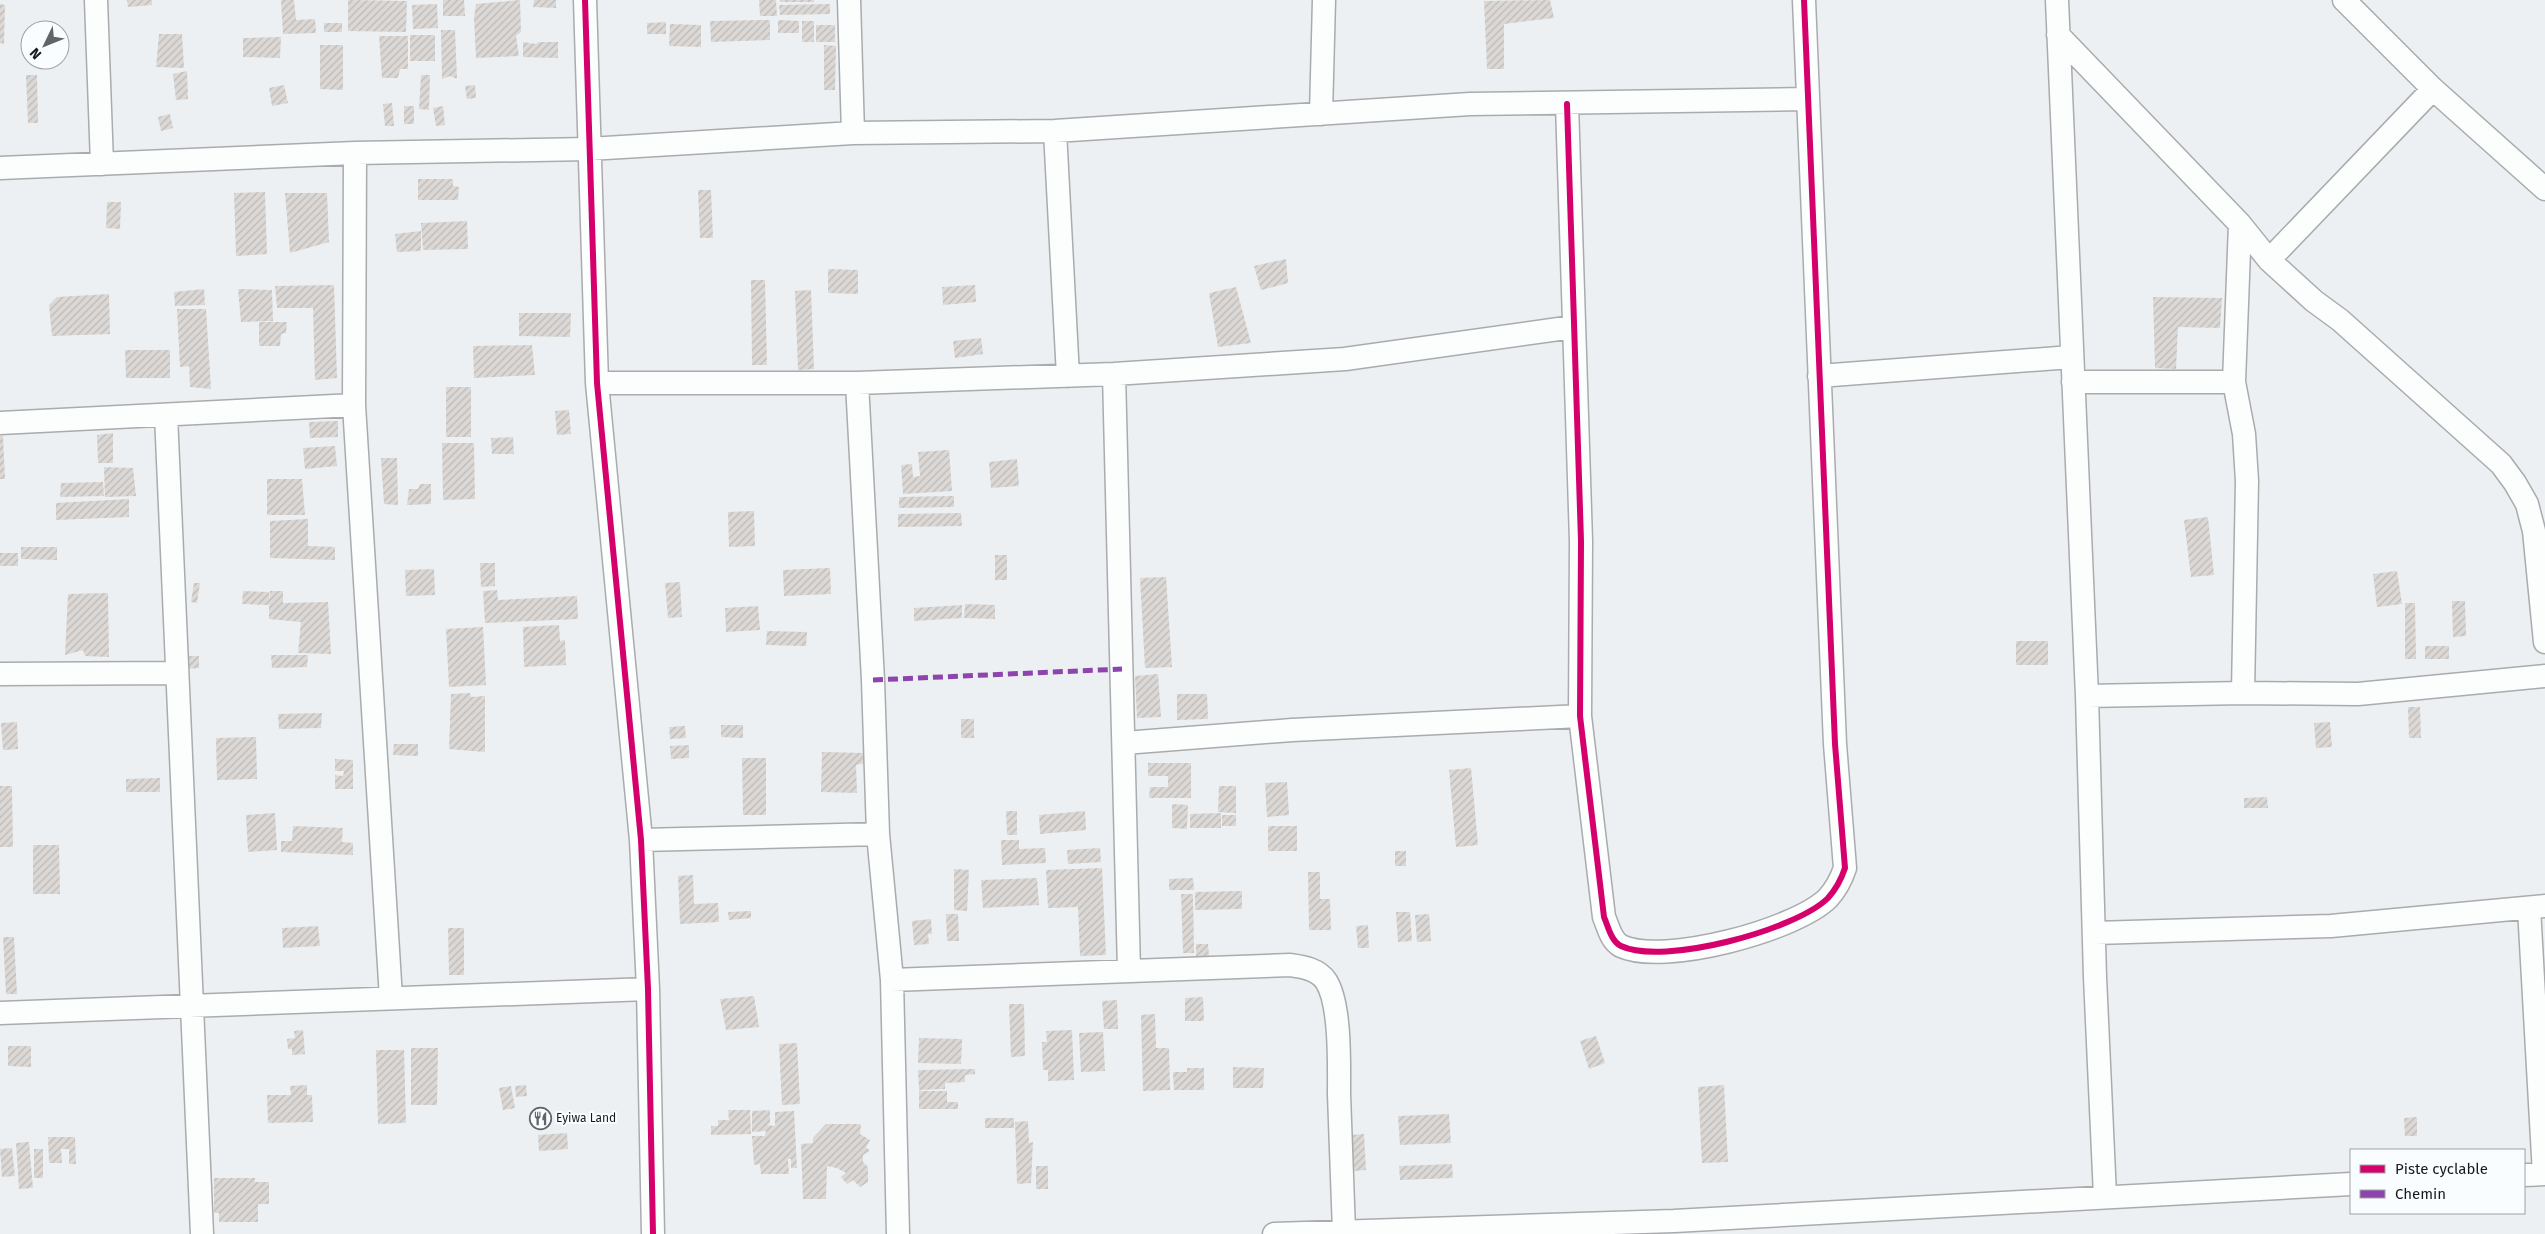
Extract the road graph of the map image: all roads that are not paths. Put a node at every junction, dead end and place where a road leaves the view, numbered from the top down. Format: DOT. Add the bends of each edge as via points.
graph roads {
  1 [pos="96,0"];
  2 [pos="585,0"];
  3 [pos="849,0"];
  4 [pos="1324,0"];
  5 [pos="1804,0"];
  6 [pos="2057,0"];
  7 [pos="2344,0"];
  8 [pos="2058,35"];
  9 [pos="2433,89"];
  10 [pos="1807,99"];
  11 [pos="1567,104"];
  12 [pos="1321,114"];
  13 [pos="1055,131"];
  14 [pos="853,132"];
  15 [pos="589,149"];
  16 [pos="355,153"];
  17 [pos="102,164"];
  18 [pos="0,168"];
  19 [pos="2545,189"];
  20 [pos="2240,224"];
  21 [pos="2270,260"];
  22 [pos="1573,327"];
  23 [pos="2071,357"];
  24 [pos="1114,374"];
  25 [pos="1068,376"];
  26 [pos="1819,376"];
  27 [pos="2073,382"];
  28 [pos="2234,382"];
  29 [pos="597,383"];
  30 [pos="857,383"];
  31 [pos="354,405"];
  32 [pos="166,415"];
  33 [pos="0,423"];
  34 [pos="2545,642"];
  35 [pos="0,674"];
  36 [pos="176,674"];
  37 [pos="2545,676"];
  38 [pos="2243,693"];
  39 [pos="2087,696"];
  40 [pos="1580,716"];
  41 [pos="1124,743"];
  42 [pos="878,834"];
  43 [pos="641,840"];
  44 [pos="2537,907"];
  45 [pos="2095,933"];
  46 [pos="1129,971"];
  47 [pos="892,980"];
  48 [pos="648,989"];
  49 [pos="391,998"];
  50 [pos="193,1006"];
  51 [pos="0,1013"];
  52 [pos="2538,1175"];
  53 [pos="2350,1184"];
  54 [pos="2105,1196"];
  55 [pos="1344,1232"];
  56 [pos="202,1234"];
  57 [pos="653,1234"];
  58 [pos="898,1234"];
  59 [pos="1274,1234"];
  1 -- 17 [label="street"];
  2 -- 15 [label="street"];
  3 -- 14 [label="street"];
  4 -- 12 [label="street"];
  5 -- 10 [label="street"];
  6 -- 8 [label="street"];
  7 -- 9 [label="street"];
  8 -- 20 [label="street"];
  8 -- 23 [label="street"];
  9 -- 19 [label="street"];
  9 -- 21 [label="street"];
  10 -- 11 [label="street"];
  10 -- 26 [label="street"];
  11 -- 12 [label="street" via="1470,104"];
  11 -- 22 [label="street"];
  12 -- 13 [label="street"];
  13 -- 14 [label="street"];
  13 -- 25 [label="street"];
  14 -- 15 [label="street"];
  15 -- 16 [label="street"];
  15 -- 29 [label="street"];
  16 -- 17 [label="street"];
  16 -- 31 [label="street"];
  17 -- 18 [label="street"];
  20 -- 21 [label="street"];
  20 -- 28 [label="street"];
  21 -- 34 [label="street" via="2501,464 2515,483 2527,504 2534,532"];
  22 -- 24 [label="street" via="1345,359"];
  22 -- 40 [label="street" via="1581,541"];
  23 -- 26 [label="street"];
  23 -- 27 [label="street"];
  24 -- 25 [label="street"];
  24 -- 41 [label="street"];
  25 -- 30 [label="street"];
  26 -- 40 [label="street" via="1835,744 1845,846 1840,883 1807,913 1742,939 1672,950 1636,951 1619,945 1611,936 1604,917"];
  27 -- 28 [label="street"];
  27 -- 39 [label="street"];
  28 -- 38 [label="street" via="2244,434 2247,480"];
  29 -- 30 [label="street"];
  29 -- 43 [label="street"];
  30 -- 42 [label="street"];
  31 -- 32 [label="street"];
  31 -- 49 [label="street"];
  32 -- 33 [label="street"];
  32 -- 36 [label="street"];
  35 -- 36 [label="street"];
  36 -- 50 [label="street"];
  37 -- 38 [label="street" via="2358,694"];
  38 -- 39 [label="street"];
  39 -- 45 [label="street"];
  40 -- 41 [label="street" via="1292,730"];
  41 -- 46 [label="street"];
  42 -- 43 [label="street"];
  42 -- 47 [label="street"];
  43 -- 48 [label="street"];
  44 -- 45 [label="street" via="2331,926"];
  44 -- 52 [label="street"];
  45 -- 54 [label="street"];
  46 -- 47 [label="street"];
  46 -- 55 [label="street" via="1290,965 1307,968 1326,980 1332,992 1338,1034"];
  47 -- 58 [label="street"];
  48 -- 49 [label="street"];
  48 -- 57 [label="street"];
  49 -- 50 [label="street"];
  50 -- 51 [label="street"];
  50 -- 56 [label="street"];
  53 -- 54 [label="street"];
  54 -- 55 [label="street" via="1674,1221"];
  55 -- 59 [label="street"];
}
